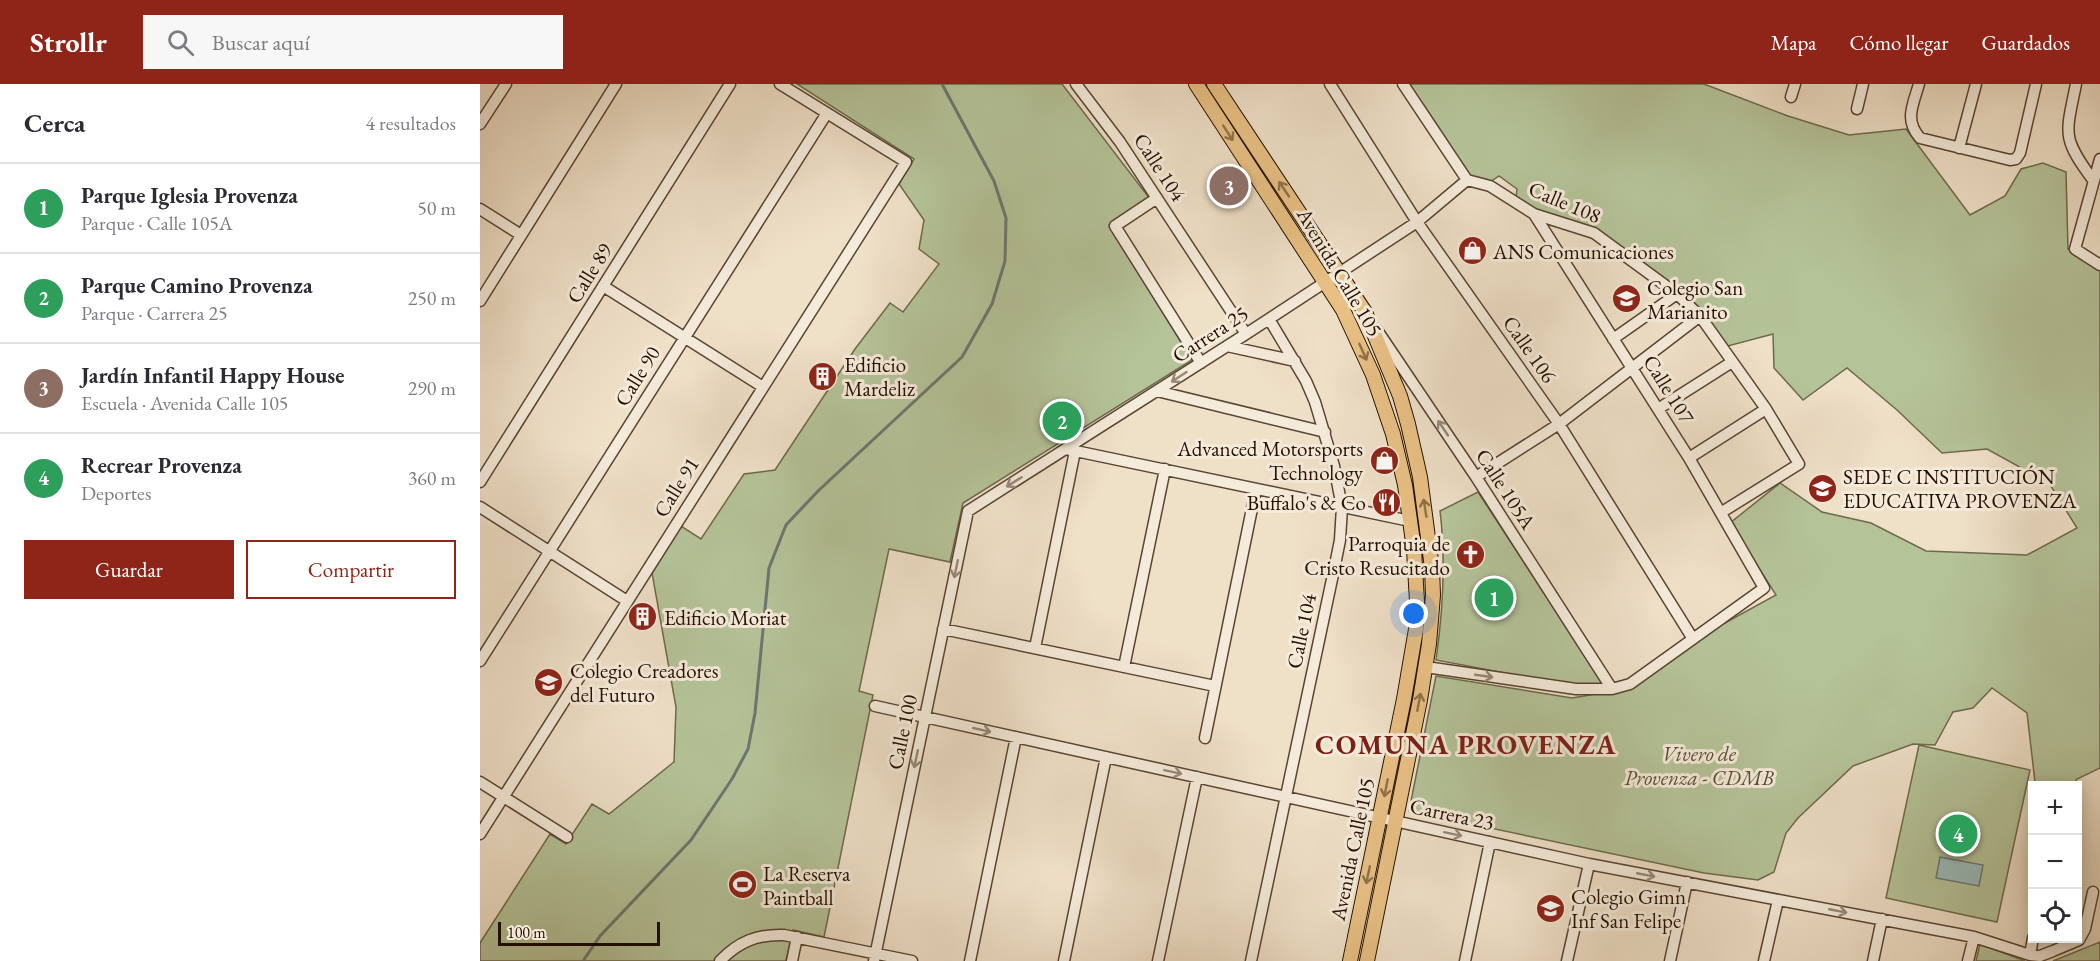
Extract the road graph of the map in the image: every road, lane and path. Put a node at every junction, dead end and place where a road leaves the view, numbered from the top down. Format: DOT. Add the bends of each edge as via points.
graph roads {
  1 [pos="506,84"];
  2 [pos="616,84"];
  3 [pos="730,84"];
  4 [pos="780,84"];
  5 [pos="1076,84"];
  6 [pos="1196,84"];
  7 [pos="1214,84"];
  8 [pos="1330,84"];
  9 [pos="1403,84"];
  10 [pos="1795,84"];
  11 [pos="1863,84"];
  12 [pos="1919,84"];
  13 [pos="1976,84"];
  14 [pos="2036,84"];
  15 [pos="2076,84"];
  16 [pos="1791,97"];
  17 [pos="1857,109"];
  18 [pos="827,113"];
  19 [pos="480,124"];
  20 [pos="1959,148"];
  21 [pos="2100,159"];
  22 [pos="1467,180"];
  23 [pos="2093,180"];
  24 [pos="1157,198"];
  25 [pos="480,209"];
  26 [pos="1534,214"];
  27 [pos="1417,222"];
  28 [pos="521,235"];
  29 [pos="2100,265"];
  30 [pos="1339,273"];
  31 [pos="1324,282"];
  32 [pos="603,286"];
  33 [pos="1677,294"];
  34 [pos="480,301"];
  35 [pos="1365,312"];
  36 [pos="1700,316"];
  37 [pos="1269,319"];
  38 [pos="1246,334"];
  39 [pos="684,338"];
  40 [pos="1613,339"];
  41 [pos="1227,346"];
  42 [pos="1295,361"];
  43 [pos="1732,362"];
  44 [pos="1201,363"];
  45 [pos="1633,367"];
  46 [pos="763,387"];
  47 [pos="1157,391"];
  48 [pos="1658,409"];
  49 [pos="1766,409"];
  50 [pos="1559,424"];
  51 [pos="1325,432"];
  52 [pos="1071,450"];
  53 [pos="1689,458"];
  54 [pos="1165,470"];
  55 [pos="1476,477"];
  56 [pos="480,482"];
  57 [pos="1256,489"];
  58 [pos="480,507"];
  59 [pos="1342,507"];
  60 [pos="968,511"];
  61 [pos="1722,512"];
  62 [pos="1410,521"];
  63 [pos="549,552"];
  64 [pos="627,601"];
  65 [pos="944,629"];
  66 [pos="1694,639"];
  67 [pos="1035,648"];
  68 [pos="480,660"];
  69 [pos="1124,667"];
  70 [pos="1426,667"];
  71 [pos="1215,686"];
  72 [pos="1612,689"];
  73 [pos="875,706"];
  74 [pos="925,717"];
  75 [pos="1017,737"];
  76 [pos="1205,738"];
  77 [pos="1106,757"];
  78 [pos="1197,777"];
  79 [pos="480,782"];
  80 [pos="503,797"];
  81 [pos="1286,797"];
  82 [pos="1380,818"];
  83 [pos="1396,821"];
  84 [pos="480,834"];
  85 [pos="567,837"];
  86 [pos="1490,842"];
  87 [pos="1589,864"];
  88 [pos="1687,882"];
  89 [pos="2093,892"];
  90 [pos="1778,900"];
  91 [pos="1882,919"];
  92 [pos="797,937"];
  93 [pos="1974,937"];
  94 [pos="2032,943"];
  95 [pos="2030,955"];
  96 [pos="875,957"];
  97 [pos="720,961"];
  98 [pos="792,961"];
  99 [pos="912,961"];
  100 [pos="970,961"];
  101 [pos="1064,961"];
  102 [pos="1158,961"];
  103 [pos="1251,961"];
  104 [pos="1350,961"];
  105 [pos="1366,961"];
  106 [pos="1465,961"];
  107 [pos="1567,961"];
  108 [pos="1670,961"];
  109 [pos="1764,961"];
  110 [pos="1873,961"];
  111 [pos="1968,961"];
  1 -- 19 [label="street"];
  2 -- 28 [label="street"];
  3 -- 32 [label="street, Calle 89"];
  4 -- 18 [label="street"];
  5 -- 24 [label="street, Calle 104"];
  6 -- 31 [label="main road, Avenida Calle 105, one-way"];
  30 -- 7 [label="main road, Avenida Calle 105, one-way"];
  8 -- 27 [label="street, Calle 106"];
  9 -- 22 [label="street"];
  10 -- 16 [label="street"];
  11 -- 17 [label="street"];
  12 -- 20 [label="street" via="1910,120 1914,132 1920,138"];
  13 -- 20 [label="street"];
  14 -- 20 [label="street" via="2016,159"];
  15 -- 23 [label="street" via="2067,129 2078,160"];
  18 -- 39 [label="street, Calle 90"];
  18 -- 46 [label="street, Calle 91" via="906,162"];
  21 -- 23 [label="street"];
  22 -- 26 [label="street, Calle 108" via="1490,186"];
  22 -- 27 [label="street, Carrera 25"];
  23 -- 29 [label="street" via="2075,249"];
  24 -- 38 [label="street, Calle 104"];
  24 -- 44 [label="street" via="1115,226"];
  25 -- 28 [label="street"];
  26 -- 33 [label="street, Calle 108" via="1594,233"];
  26 -- 40 [label="street, Calle 107"];
  27 -- 30 [label="street, Carrera 25"];
  27 -- 50 [label="street, Calle 106"];
  28 -- 34 [label="street"];
  30 -- 31 [label="street, Carrera 25"];
  30 -- 35 [label="main road, Avenida Calle 105"];
  31 -- 37 [label="street, Carrera 25"];
  31 -- 62 [label="main road, Avenida Calle 105, one-way" via="1357,337 1380,392 1399,457"];
  32 -- 39 [label="street"];
  32 -- 56 [label="street, Calle 89"];
  33 -- 36 [label="street, Calle 108"];
  33 -- 40 [label="street"];
  55 -- 35 [label="street, Calle 105A, one-way"];
  70 -- 35 [label="main road, Avenida Calle 105, one-way" via="1432,577 1420,477 1400,396"];
  36 -- 43 [label="street, Calle 108"];
  36 -- 45 [label="street"];
  37 -- 38 [label="street, Carrera 25"];
  37 -- 42 [label="street, Calle 104"];
  38 -- 41 [label="street, Carrera 25"];
  39 -- 46 [label="street"];
  39 -- 63 [label="street, Calle 90"];
  40 -- 45 [label="street, Calle 107"];
  41 -- 42 [label="street"];
  41 -- 44 [label="street, Carrera 25"];
  42 -- 51 [label="street, Calle 104"];
  43 -- 48 [label="street"];
  43 -- 49 [label="street, Calle 108"];
  44 -- 47 [label="street, Carrera 25, one-way"];
  45 -- 48 [label="street, Calle 107"];
  45 -- 50 [label="street"];
  46 -- 64 [label="street, Calle 91"];
  47 -- 51 [label="street"];
  47 -- 52 [label="street, Carrera 25"];
  48 -- 53 [label="street, Calle 107"];
  49 -- 53 [label="street"];
  49 -- 61 [label="street, Calle 108" via="1799,464"];
  50 -- 55 [label="street"];
  50 -- 66 [label="street, Calle 106"];
  51 -- 59 [label="street, Calle 104"];
  52 -- 54 [label="street"];
  52 -- 60 [label="street, Carrera 25, one-way"];
  52 -- 67 [label="street"];
  53 -- 61 [label="street, Calle 107"];
  54 -- 57 [label="street"];
  54 -- 69 [label="street"];
  55 -- 72 [label="street, Calle 105A"];
  57 -- 59 [label="street"];
  57 -- 71 [label="street"];
  58 -- 63 [label="street"];
  59 -- 62 [label="street"];
  59 -- 81 [label="street, Calle 104" via="1340,540"];
  60 -- 65 [label="street, Calle 100, one-way"];
  61 -- 66 [label="street, Calle 107" via="1764,588"];
  62 -- 82 [label="main road, Avenida Calle 105, one-way" via="1416,629"];
  63 -- 64 [label="street"];
  63 -- 68 [label="street, Calle 90"];
  64 -- 80 [label="street, Calle 91"];
  65 -- 67 [label="street"];
  65 -- 74 [label="street, Calle 100"];
  66 -- 72 [label="street" via="1630,684"];
  67 -- 69 [label="street"];
  69 -- 71 [label="street"];
  70 -- 72 [label="street, one-way" via="1576,689"];
  83 -- 70 [label="main road, Avenida Calle 105, one-way"];
  71 -- 76 [label="street"];
  73 -- 74 [label="street, Carrera 23"];
  74 -- 75 [label="street, Carrera 23, one-way"];
  74 -- 96 [label="street, Calle 100, one-way"];
  75 -- 77 [label="street, Carrera 23"];
  75 -- 100 [label="street"];
  77 -- 78 [label="street, Carrera 23, one-way"];
  77 -- 101 [label="street"];
  78 -- 81 [label="street, Carrera 23"];
  78 -- 102 [label="street"];
  79 -- 80 [label="street"];
  80 -- 84 [label="street, Calle 91"];
  80 -- 85 [label="street"];
  81 -- 82 [label="street, Carrera 23"];
  81 -- 103 [label="street, Calle 104"];
  82 -- 83 [label="street, Carrera 23"];
  82 -- 104 [label="main road, Avenida Calle 105, one-way"];
  83 -- 86 [label="street, Carrera 23, one-way"];
  83 -- 105 [label="main road, Avenida Calle 105"];
  86 -- 87 [label="street, Carrera 23"];
  86 -- 106 [label="street"];
  87 -- 88 [label="street, Carrera 23, one-way"];
  87 -- 107 [label="street"];
  88 -- 90 [label="street, Carrera 23"];
  88 -- 108 [label="street"];
  89 -- 95 [label="street" via="2079,940 2040,956"];
  90 -- 91 [label="street, Carrera 23, one-way"];
  90 -- 109 [label="street"];
  91 -- 93 [label="street, Carrera 23"];
  91 -- 110 [label="street"];
  92 -- 96 [label="street"];
  92 -- 97 [label="street" via="773,934 748,939"];
  92 -- 98 [label="street"];
  93 -- 95 [label="street, Carrera 23"];
  93 -- 111 [label="street"];
  94 -- 95 [label="street"];
  96 -- 99 [label="street"];
}
